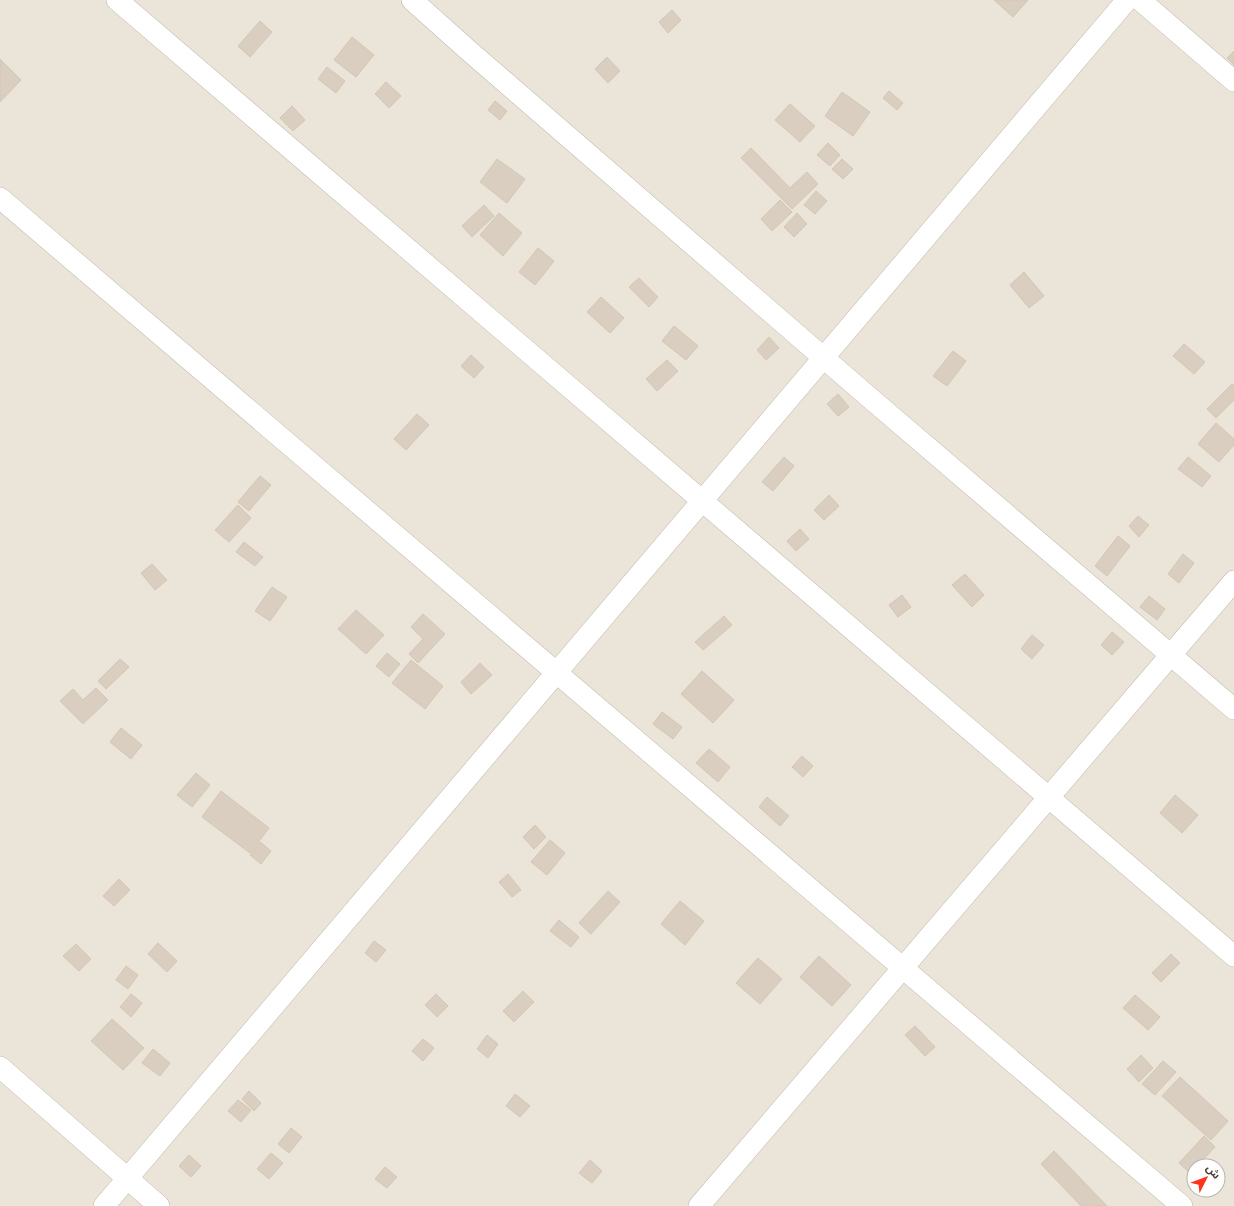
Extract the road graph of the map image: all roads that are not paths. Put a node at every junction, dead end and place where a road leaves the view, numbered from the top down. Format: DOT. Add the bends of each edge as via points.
graph roads {
  1 [pos="117,0"];
  2 [pos="412,0"];
  3 [pos="1127,0"];
  4 [pos="1140,0"];
  5 [pos="1234,81"];
  6 [pos="0,198"];
  7 [pos="824,358"];
  8 [pos="702,501"];
  9 [pos="1234,581"];
  10 [pos="1171,655"];
  11 [pos="557,673"];
  12 [pos="1234,709"];
  13 [pos="1049,798"];
  14 [pos="1234,956"];
  15 [pos="903,968"];
  16 [pos="0,1067"];
  17 [pos="127,1178"];
  18 [pos="104,1206"];
  19 [pos="159,1206"];
  20 [pos="699,1206"];
  21 [pos="1182,1206"];
  1 -- 8 [label="street"];
  2 -- 7 [label="street"];
  3 -- 7 [label="street"];
  4 -- 5 [label="street"];
  6 -- 11 [label="street"];
  7 -- 8 [label="street"];
  7 -- 10 [label="street"];
  8 -- 11 [label="street"];
  8 -- 13 [label="street"];
  9 -- 10 [label="street"];
  10 -- 12 [label="street"];
  10 -- 13 [label="street"];
  11 -- 15 [label="street"];
  11 -- 17 [label="street"];
  13 -- 14 [label="street"];
  13 -- 15 [label="street"];
  15 -- 20 [label="street"];
  15 -- 21 [label="street"];
  16 -- 17 [label="street"];
  17 -- 18 [label="street"];
  17 -- 19 [label="street"];
}
